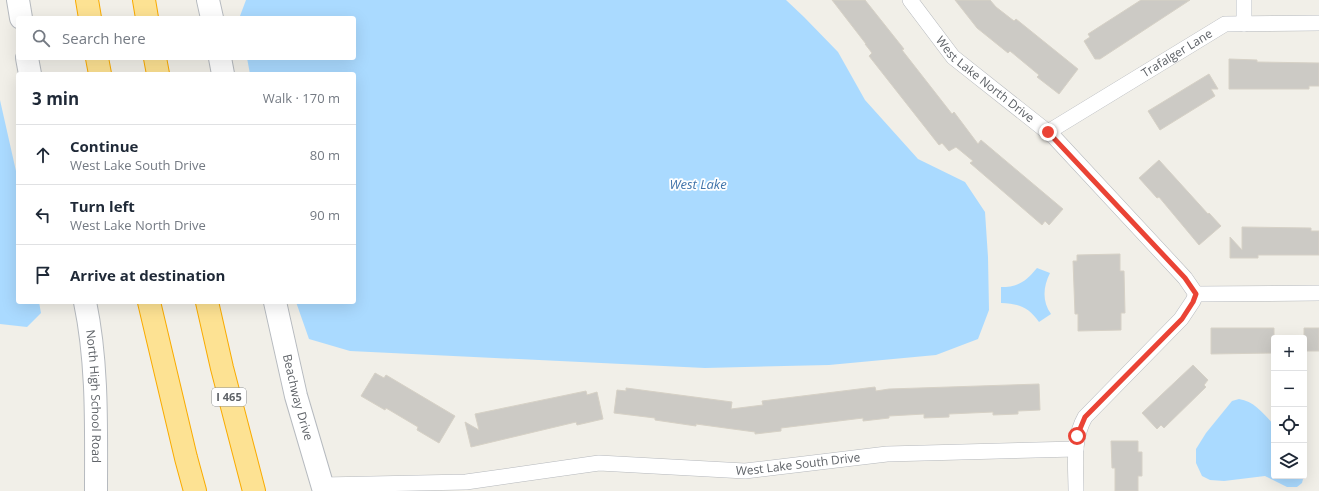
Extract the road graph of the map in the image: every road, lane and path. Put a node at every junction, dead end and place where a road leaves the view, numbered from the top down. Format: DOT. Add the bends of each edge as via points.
graph roads {
  1 [pos="18,0"];
  2 [pos="87,0"];
  3 [pos="144,0"];
  4 [pos="208,0"];
  5 [pos="910,0"];
  6 [pos="1244,0"];
  7 [pos="21,16"];
  8 [pos="90,16"];
  9 [pos="147,16"];
  10 [pos="212,16"];
  11 [pos="1319,23"];
  12 [pos="1244,24"];
  13 [pos="27,60"];
  14 [pos="97,60"];
  15 [pos="155,60"];
  16 [pos="220,60"];
  17 [pos="30,72"];
  18 [pos="100,72"];
  19 [pos="158,72"];
  20 [pos="223,72"];
  21 [pos="1048,132"];
  22 [pos="1319,293"];
  23 [pos="1196,294"];
  24 [pos="85,304"];
  25 [pos="149,304"];
  26 [pos="207,304"];
  27 [pos="275,304"];
  28 [pos="1076,449"];
  29 [pos="324,488"];
  30 [pos="96,491"];
  31 [pos="195,491"];
  32 [pos="254,491"];
  33 [pos="1076,491"];
  1 -- 7 [label="street"];
  2 -- 8 [label="highway"];
  3 -- 9 [label="highway"];
  4 -- 10 [label="street"];
  5 -- 21 [label="street, West Lake North Drive" via="954,57"];
  6 -- 12 [label="street"];
  11 -- 12 [label="street, Trafalger Lane"];
  12 -- 21 [label="street, Trafalger Lane" via="1225,24"];
  13 -- 17 [label="street"];
  14 -- 18 [label="highway"];
  15 -- 19 [label="highway"];
  16 -- 20 [label="street"];
  21 -- 23 [label="street, West Lake North Drive" via="1185,278"];
  22 -- 23 [label="street"];
  23 -- 28 [label="street" via="1182,319 1085,417 1077,436"];
  24 -- 30 [label="street, North High School Road" via="96,381"];
  25 -- 31 [label="highway"];
  26 -- 32 [label="highway, I 465"];
  27 -- 29 [label="street, Beachway Drive" via="296,396"];
  28 -- 29 [label="street, West Lake South Drive" via="886,454 745,471 599,462 466,482"];
  28 -- 33 [label="street"];
}
